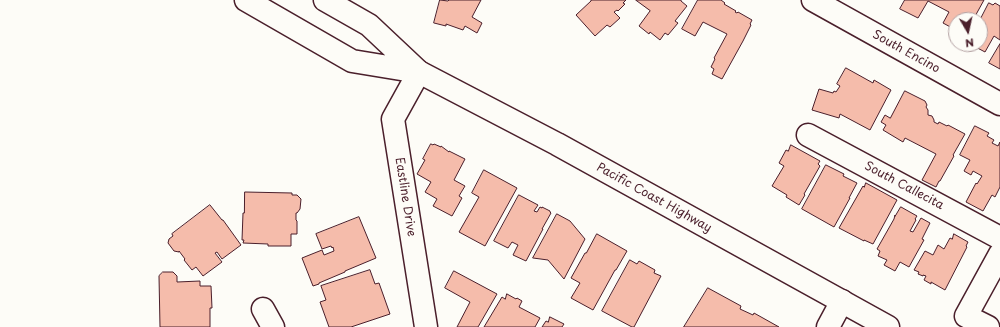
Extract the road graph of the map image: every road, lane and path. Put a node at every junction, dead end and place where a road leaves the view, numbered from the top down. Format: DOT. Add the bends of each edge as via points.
graph roads {
  1 [pos="246,0"];
  2 [pos="325,0"];
  3 [pos="813,0"];
  4 [pos="419,72"];
  5 [pos="1000,104"];
  6 [pos="808,135"];
  7 [pos="1000,238"];
  8 [pos="1000,254"];
  9 [pos="842,301"];
  10 [pos="426,327"];
  11 [pos="828,327"];
  12 [pos="888,327"];
  13 [pos="988,327"];
  1 -- 4 [label="main road, Pacific Coast Highway" via="352,61"];
  2 -- 4 [label="main road, Pacific Coast Highway" via="369,25"];
  3 -- 5 [label="main road, South Encino"];
  4 -- 9 [label="main road, Pacific Coast Highway" via="557,144"];
  4 -- 10 [label="main road, Eastline Drive" via="393,119"];
  6 -- 7 [label="main road, South Callecita"];
  8 -- 13 [label="main road" via="966,316"];
  9 -- 11 [label="main road"];
  9 -- 12 [label="main road, Pacific Coast Highway"];
}
